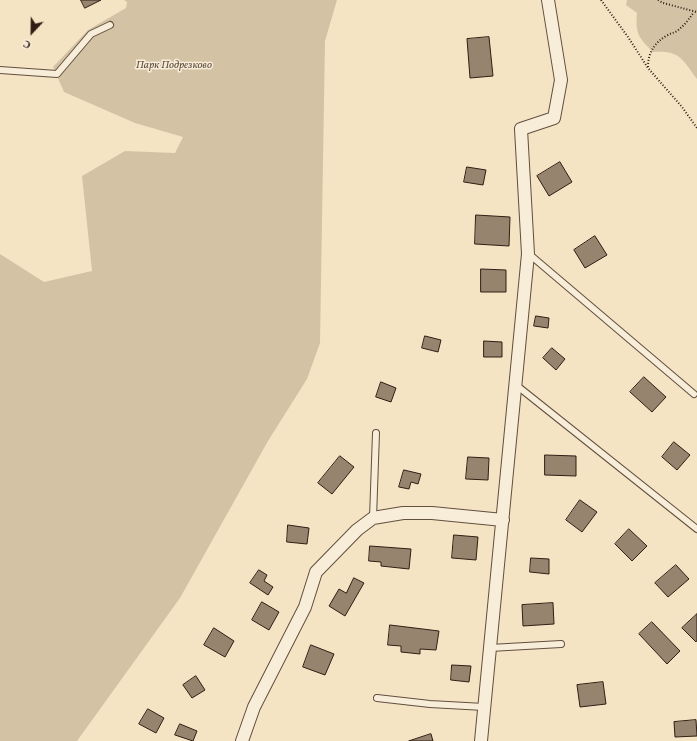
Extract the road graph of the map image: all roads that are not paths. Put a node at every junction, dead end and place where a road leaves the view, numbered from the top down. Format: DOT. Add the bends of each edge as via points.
graph roads {
  1 [pos="548,0"];
  2 [pos="110,25"];
  3 [pos="0,70"];
  4 [pos="528,254"];
  5 [pos="516,385"];
  6 [pos="694,394"];
  7 [pos="376,434"];
  8 [pos="373,518"];
  9 [pos="502,520"];
  10 [pos="697,529"];
  11 [pos="561,644"];
  12 [pos="490,648"];
  13 [pos="377,698"];
  14 [pos="484,707"];
  15 [pos="242,741"];
  16 [pos="481,741"];
  1 -- 4 [label="street" via="561,80 554,118 521,129"];
  2 -- 3 [label="lane" via="91,34 57,74"];
  4 -- 5 [label="street"];
  4 -- 6 [label="lane"];
  5 -- 9 [label="street"];
  5 -- 10 [label="lane"];
  7 -- 8 [label="lane"];
  8 -- 9 [label="street" via="402,513 432,513"];
  8 -- 15 [label="street" via="357,530 316,572 305,607 254,707"];
  9 -- 12 [label="street"];
  11 -- 12 [label="lane"];
  12 -- 14 [label="street"];
  13 -- 14 [label="lane"];
  14 -- 16 [label="street"];
}
